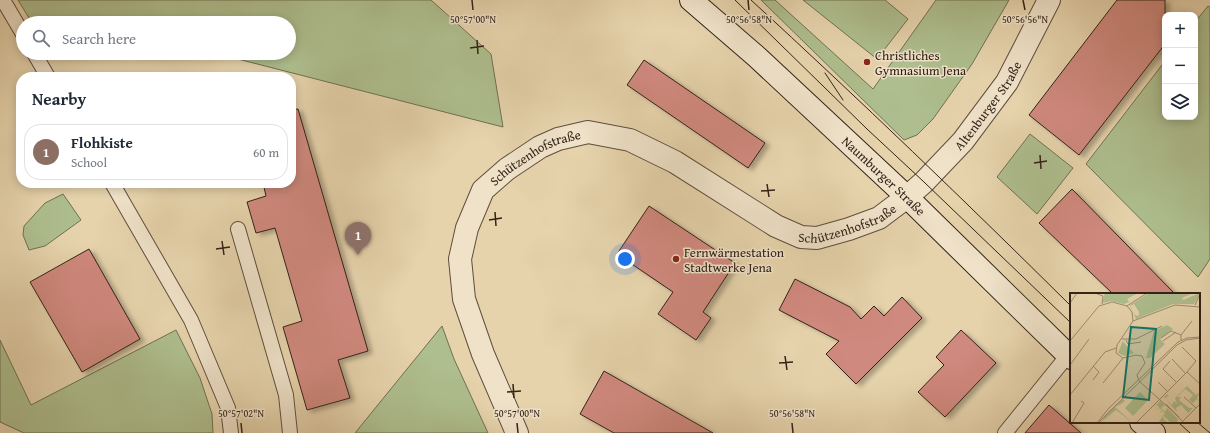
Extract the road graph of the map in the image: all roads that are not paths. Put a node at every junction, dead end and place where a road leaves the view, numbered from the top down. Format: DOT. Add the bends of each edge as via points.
graph roads {
  1 [pos="3,0"];
  2 [pos="691,0"];
  3 [pos="1049,0"];
  4 [pos="16,22"];
  5 [pos="38,60"];
  6 [pos="45,72"];
  7 [pos="115,188"];
  8 [pos="907,197"];
  9 [pos="238,229"];
  10 [pos="1070,357"];
  11 [pos="1142,423"];
  12 [pos="231,433"];
  13 [pos="290,433"];
  14 [pos="517,433"];
  15 [pos="1005,433"];
  16 [pos="1154,433"];
  1 -- 4 [label="lane"];
  2 -- 8 [label="street, Naumburger Straße" via="757,57"];
  3 -- 8 [label="street, Altenburger Straße" via="1007,82 963,141"];
  5 -- 6 [label="lane"];
  7 -- 12 [label="lane" via="191,320 228,408"];
  8 -- 10 [label="street, Naumburger Straße"];
  8 -- 14 [label="street, Schützenhofstraße" via="879,218 817,238 801,237 776,226 675,162 630,140 588,132 558,139 540,147 507,168 483,190 467,228 460,259 464,299 483,354"];
  9 -- 13 [label="lane" via="286,395"];
  10 -- 15 [label="lane"];
  11 -- 16 [label="street"];
}
